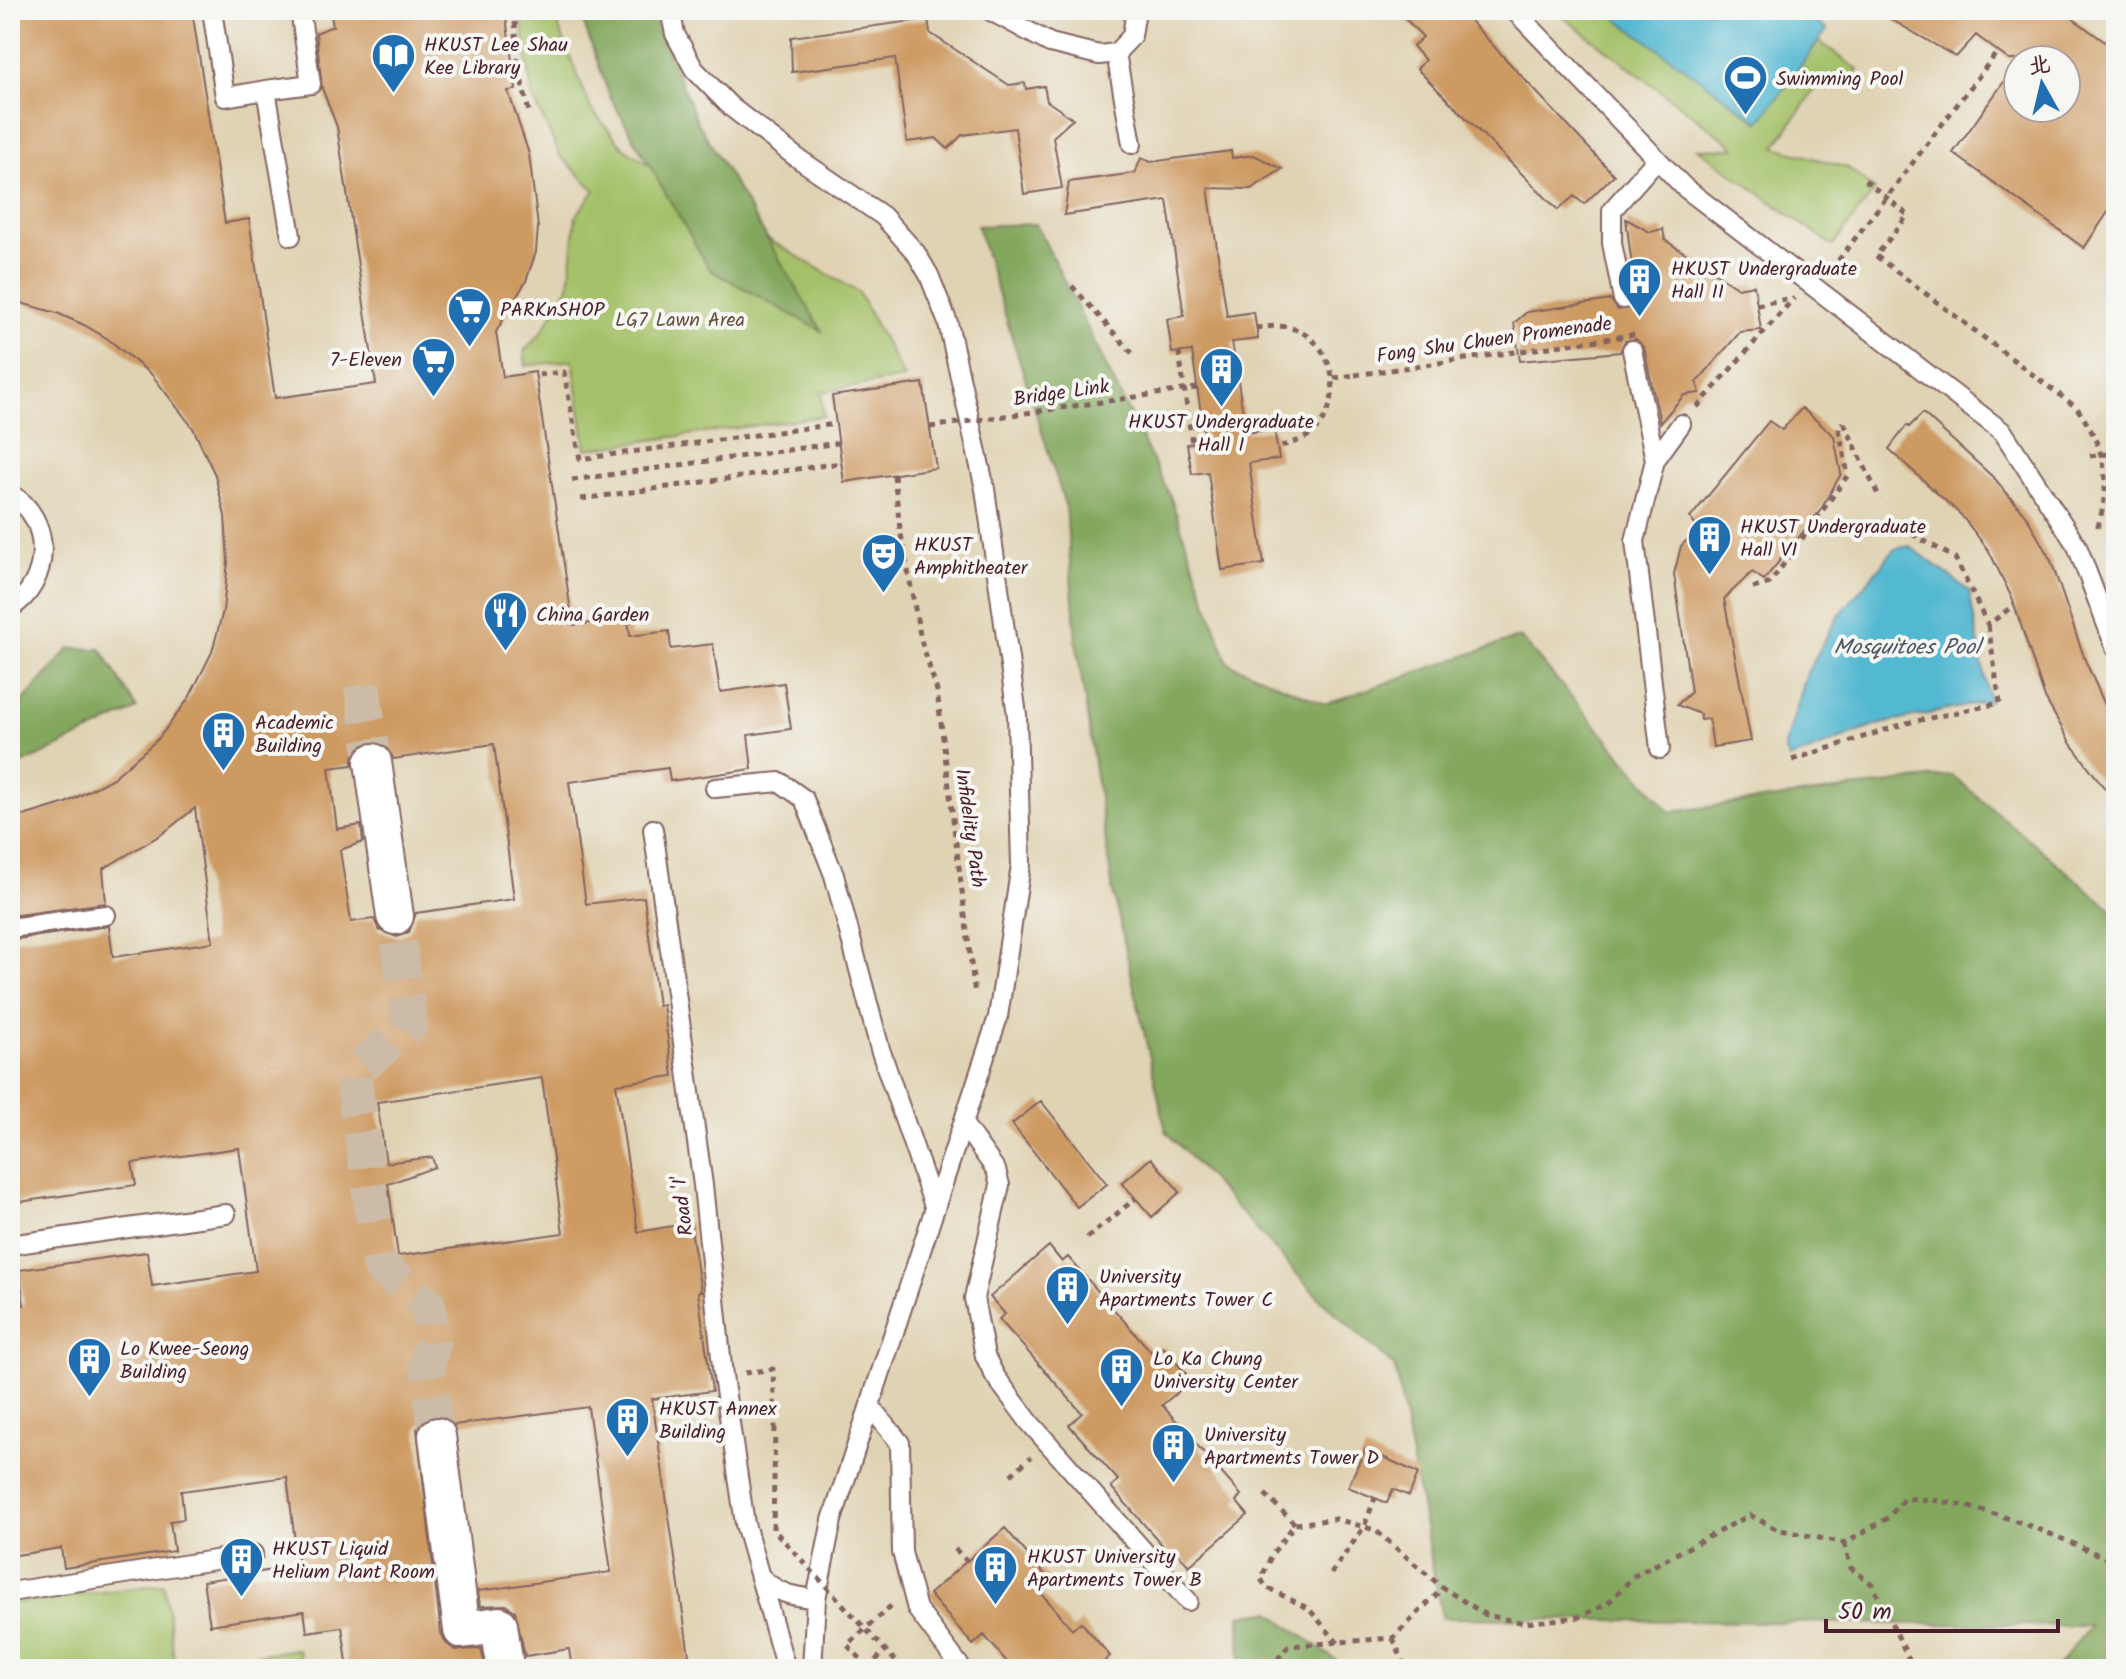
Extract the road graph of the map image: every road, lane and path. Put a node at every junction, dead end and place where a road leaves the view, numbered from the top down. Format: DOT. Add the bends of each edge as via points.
graph roads {
  1 [pos="212,10"];
  2 [pos="300,10"];
  3 [pos="514,10"];
  4 [pos="670,10"];
  5 [pos="989,10"];
  6 [pos="1136,10"];
  7 [pos="1514,10"];
  8 [pos="1998,51"];
  9 [pos="1116,53"];
  10 [pos="266,90"];
  11 [pos="529,112"];
  12 [pos="1132,144"];
  13 [pos="1657,159"];
  14 [pos="1865,180"];
  15 [pos="1887,199"];
  16 [pos="291,236"];
  17 [pos="1842,255"];
  18 [pos="1809,283"];
  19 [pos="1072,286"];
  20 [pos="1796,297"];
  21 [pos="1623,299"];
  22 [pos="1757,305"];
  23 [pos="1256,328"];
  24 [pos="1635,342"];
  25 [pos="1179,352"];
  26 [pos="1132,353"];
  27 [pos="539,375"];
  28 [pos="1334,378"];
  29 [pos="1197,388"];
  30 [pos="1183,390"];
  31 [pos="836,424"];
  32 [pos="1681,424"];
  33 [pos="930,427"];
  34 [pos="838,443"];
  35 [pos="1192,443"];
  36 [pos="1277,447"];
  37 [pos="2116,453"];
  38 [pos="2103,454"];
  39 [pos="2090,456"];
  40 [pos="1655,460"];
  41 [pos="841,463"];
  42 [pos="894,475"];
  43 [pos="572,480"];
  44 [pos="10,494"];
  45 [pos="581,499"];
  46 [pos="1880,499"];
  47 [pos="1912,534"];
  48 [pos="2084,564"];
  49 [pos="1753,588"];
  50 [pos="2014,605"];
  51 [pos="10,608"];
  52 [pos="1988,625"];
  53 [pos="2116,649"];
  54 [pos="1660,749"];
  55 [pos="1792,760"];
  56 [pos="373,762"];
  57 [pos="715,788"];
  58 [pos="653,829"];
  59 [pos="106,915"];
  60 [pos="395,916"];
  61 [pos="10,928"];
  62 [pos="975,1002"];
  63 [pos="964,1125"];
  64 [pos="1136,1198"];
  65 [pos="935,1209"];
  66 [pos="226,1214"];
  67 [pos="1087,1238"];
  68 [pos="10,1245"];
  69 [pos="723,1376"];
  70 [pos="870,1406"];
  71 [pos="437,1436"];
  72 [pos="1031,1457"];
  73 [pos="1011,1475"];
  74 [pos="1265,1494"];
  75 [pos="1375,1498"];
  76 [pos="1295,1524"];
  77 [pos="1364,1527"];
  78 [pos="1844,1543"];
  79 [pos="955,1549"];
  80 [pos="253,1554"];
  81 [pos="967,1561"];
  82 [pos="2116,1563"];
  83 [pos="1331,1574"];
  84 [pos="760,1576"];
  85 [pos="1443,1588"];
  86 [pos="10,1592"];
  87 [pos="900,1597"];
  88 [pos="816,1599"];
  89 [pos="1188,1601"];
  90 [pos="1393,1638"];
  91 [pos="1338,1643"];
  92 [pos="886,1650"];
  93 [pos="504,1659"];
  94 [pos="899,1665"];
  95 [pos="868,1668"];
  96 [pos="786,1669"];
  97 [pos="812,1669"];
  98 [pos="962,1669"];
  99 [pos="1270,1669"];
  100 [pos="1406,1669"];
  101 [pos="1914,1669"];
  1 -- 10 [label="lane" via="225,97"];
  2 -- 10 [label="lane" via="311,84"];
  3 -- 11 [label="path"];
  4 -- 63 [label="lane" via="675,34 694,69 731,107 883,216 900,234 929,275 948,323 985,489 1017,715 1021,865 998,1017"];
  5 -- 9 [label="lane" via="1050,43 1099,55"];
  6 -- 9 [label="lane" via="1132,36"];
  7 -- 13 [label="lane"];
  8 -- 15 [label="path"];
  9 -- 12 [label="lane"];
  10 -- 16 [label="lane"];
  13 -- 18 [label="lane" via="1684,187"];
  13 -- 21 [label="lane" via="1612,210 1612,243"];
  14 -- 15 [label="path"];
  15 -- 17 [label="path"];
  15 -- 38 [label="path" via="1908,215 1876,256 2077,408"];
  18 -- 20 [label="path"];
  18 -- 48 [label="lane" via="2003,432"];
  19 -- 26 [label="path"];
  20 -- 22 [label="path"];
  20 -- 32 [label="path"];
  23 -- 28 [label="path" via="1286,326 1308,336 1326,356"];
  24 -- 28 [label="path, Fong Shu Chuen Promenade, bridge"];
  24 -- 40 [label="lane"];
  25 -- 30 [label="path"];
  27 -- 31 [label="path" via="564,372 580,459"];
  28 -- 36 [label="path" via="1329,411 1312,433"];
  29 -- 30 [label="path, Bridge Link, bridge"];
  30 -- 33 [label="path, Bridge Link, bridge"];
  30 -- 35 [label="path"];
  32 -- 40 [label="lane"];
  34 -- 43 [label="path"];
  37 -- 38 [label="path"];
  38 -- 39 [label="path"];
  38 -- 48 [label="path" via="2106,503"];
  40 -- 54 [label="lane" via="1635,541"];
  41 -- 45 [label="path"];
  42 -- 62 [label="path, Infidelity Path" via="921,640 937,691"];
  44 -- 51 [label="lane" via="33,516 42,538 35,584"];
  46 -- 49 [label="path" via="1843,422 1839,429 1848,475 1770,583"];
  47 -- 52 [label="path" via="1955,558"];
  48 -- 53 [label="lane"];
  50 -- 52 [label="path"];
  52 -- 55 [label="path" via="2000,703 1907,723"];
  56 -- 60 [label="street"];
  57 -- 65 [label="lane" via="780,782 804,799 834,875 880,1049"];
  58 -- 69 [label="lane, Road 'I'" via="703,1185"];
  59 -- 61 [label="lane"];
  63 -- 65 [label="lane"];
  63 -- 89 [label="lane" via="996,1170 1000,1185 974,1298 985,1356 1030,1423"];
  64 -- 67 [label="path"];
  65 -- 70 [label="lane"];
  66 -- 68 [label="lane"];
  69 -- 84 [label="lane, Road 'I'" via="745,1524"];
  69 -- 92 [label="path, bridge" via="773,1369 773,1529"];
  70 -- 88 [label="lane" via="832,1520"];
  70 -- 98 [label="lane" via="900,1443 902,1552 913,1600"];
  71 -- 93 [label="street" via="462,1630 499,1625"];
  72 -- 73 [label="path"];
  74 -- 76 [label="path"];
  75 -- 77 [label="path"];
  76 -- 77 [label="path" via="1336,1519"];
  76 -- 91 [label="path" via="1261,1579 1266,1587 1309,1609"];
  77 -- 83 [label="path"];
  77 -- 85 [label="path" via="1375,1530"];
  78 -- 82 [label="path" via="1888,1518 1904,1499 1931,1497 2060,1536"];
  78 -- 85 [label="path" via="1776,1529 1750,1515 1634,1576 1607,1604 1579,1617 1525,1623 1486,1615"];
  78 -- 101 [label="path" via="1851,1568 1872,1584"];
  79 -- 81 [label="path"];
  80 -- 86 [label="lane"];
  84 -- 88 [label="lane" via="781,1593"];
  84 -- 96 [label="lane, Road 'I'"];
  85 -- 90 [label="path"];
  87 -- 95 [label="path" via="847,1645"];
  88 -- 97 [label="lane"];
  90 -- 91 [label="path"];
  90 -- 100 [label="path"];
  91 -- 99 [label="path" via="1288,1646"];
  92 -- 94 [label="path, bridge"];
  92 -- 95 [label="path"];
}
